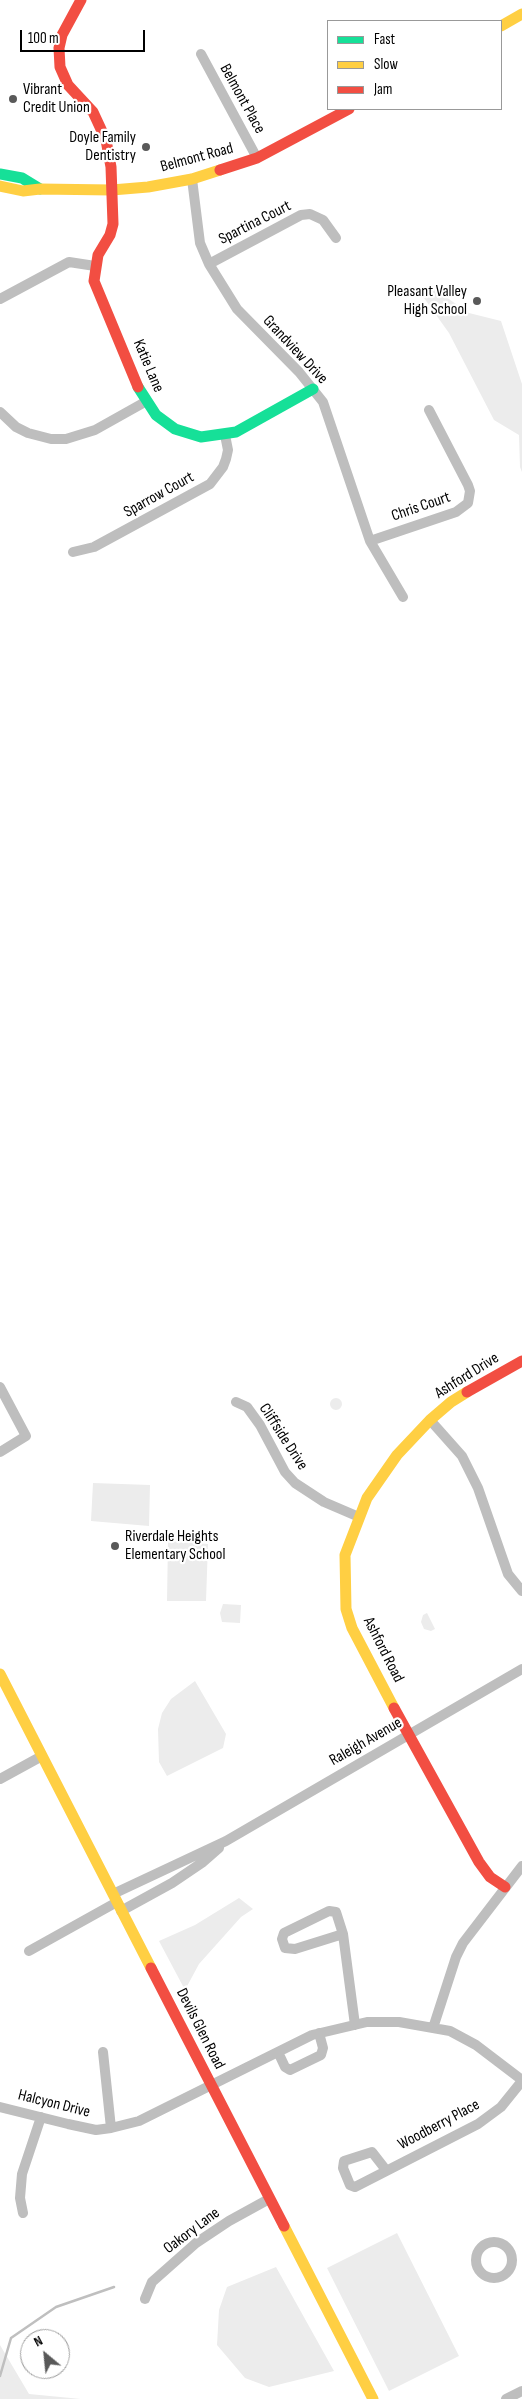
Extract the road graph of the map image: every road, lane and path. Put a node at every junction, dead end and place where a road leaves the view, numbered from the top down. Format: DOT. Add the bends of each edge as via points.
graph roads {
  1 [pos="81,0"];
  2 [pos="522,14"];
  3 [pos="502,25"];
  4 [pos="201,54"];
  5 [pos="348,110"];
  6 [pos="257,158"];
  7 [pos="0,174"];
  8 [pos="192,179"];
  9 [pos="0,186"];
  10 [pos="40,189"];
  11 [pos="0,190"];
  12 [pos="112,190"];
  13 [pos="22,191"];
  14 [pos="336,238"];
  15 [pos="209,264"];
  16 [pos="95,266"];
  17 [pos="0,299"];
  18 [pos="313,389"];
  19 [pos="145,402"];
  20 [pos="429,410"];
  21 [pos="0,412"];
  22 [pos="225,435"];
  23 [pos="370,541"];
  24 [pos="72,552"];
  25 [pos="403,597"];
  26 [pos="522,1361"];
  27 [pos="0,1386"];
  28 [pos="236,1402"];
  29 [pos="430,1420"];
  30 [pos="0,1452"];
  31 [pos="359,1517"];
  32 [pos="522,1591"];
  33 [pos="522,1670"];
  34 [pos="0,1674"];
  35 [pos="410,1734"];
  36 [pos="42,1756"];
  37 [pos="0,1779"];
  38 [pos="226,1841"];
  39 [pos="522,1866"];
  40 [pos="505,1887"];
  41 [pos="117,1902"];
  42 [pos="342,1934"];
  43 [pos="29,1951"];
  44 [pos="355,2025"];
  45 [pos="434,2028"];
  46 [pos="320,2033"];
  47 [pos="103,2052"];
  48 [pos="278,2052"];
  49 [pos="522,2080"];
  50 [pos="211,2086"];
  51 [pos="0,2107"];
  52 [pos="41,2117"];
  53 [pos="111,2128"];
  54 [pos="386,2170"];
  55 [pos="270,2199"];
  56 [pos="23,2213"];
  57 [pos="145,2299"];
  58 [pos="522,2391"];
  59 [pos="373,2399"];
  60 [pos="506,2399"];
  1 -- 12 [label="street" via="62,35 60,67 68,85 93,112 102,128 109,154"];
  2 -- 3 [label="street"];
  4 -- 6 [label="street, Belmont Place"];
  5 -- 6 [label="street, Belmont Road"];
  6 -- 8 [label="street, Belmont Road"];
  7 -- 10 [label="street, Belmont Road" via="22,178"];
  8 -- 12 [label="street, Belmont Road"];
  8 -- 15 [label="street, Grandview Drive" via="200,243"];
  9 -- 13 [label="street, Belmont Road"];
  10 -- 12 [label="street, Belmont Road"];
  10 -- 13 [label="street, Belmont Road"];
  11 -- 13 [label="street"];
  12 -- 16 [label="street" via="112,230"];
  14 -- 15 [label="street, Spartina Court" via="324,220 301,214"];
  15 -- 18 [label="street, Grandview Drive" via="243,315"];
  16 -- 17 [label="street" via="69,262"];
  16 -- 19 [label="street, Katie Lane" via="96,288"];
  18 -- 22 [label="street, Katie Lane" via="244,429"];
  18 -- 23 [label="street, Grandview Drive" via="328,412"];
  19 -- 21 [label="street" via="94,430 66,439 28,433"];
  19 -- 22 [label="street, Katie Lane" via="175,429 201,436"];
  20 -- 23 [label="street, Chris Court" via="468,485 468,503 456,512"];
  22 -- 24 [label="street, Sparrow Court" via="226,458 210,484 94,547"];
  23 -- 25 [label="street, Grandview Drive"];
  26 -- 29 [label="street, Ashford Drive" via="470,1390"];
  27 -- 30 [label="street" via="26,1436"];
  28 -- 31 [label="street, Cliffside Drive" via="247,1407 285,1472 295,1483 324,1502"];
  29 -- 31 [label="street, Ashford Road" via="397,1455 367,1498"];
  29 -- 32 [label="street" via="462,1456 478,1488 506,1569"];
  31 -- 35 [label="street, Ashford Road" via="345,1555 346,1609 380,1684"];
  33 -- 35 [label="street, Raleigh Avenue"];
  34 -- 36 [label="street, Devils Glen Road"];
  35 -- 38 [label="street, Raleigh Avenue"];
  35 -- 40 [label="street, Ashford Road" via="479,1862 490,1877"];
  36 -- 37 [label="street"];
  36 -- 41 [label="street, Devils Glen Road"];
  38 -- 41 [label="street, Raleigh Avenue"];
  38 -- 41 [label="street, Raleigh Avenue" via="172,1884"];
  39 -- 40 [label="street"];
  40 -- 45 [label="street" via="463,1943"];
  41 -- 43 [label="street"];
  41 -- 50 [label="street, Devils Glen Road"];
  42 -- 42 [label="street" via="336,1912 329,1911 284,1933 282,1939 285,1948 294,1950"];
  42 -- 44 [label="street"];
  44 -- 45 [label="street, Halcyon Drive" via="400,2022"];
  44 -- 46 [label="street, Halcyon Drive"];
  45 -- 49 [label="street, Halcyon Drive" via="450,2031 476,2045"];
  46 -- 48 [label="street, Halcyon Drive"];
  46 -- 48 [label="street" via="321,2055 290,2070"];
  47 -- 53 [label="street"];
  48 -- 50 [label="street, Halcyon Drive"];
  49 -- 54 [label="street, Woodberry Place" via="501,2107 478,2124"];
  50 -- 53 [label="street, Halcyon Drive" via="139,2121"];
  50 -- 55 [label="street, Devils Glen Road"];
  51 -- 52 [label="street, Halcyon Drive"];
  52 -- 53 [label="street, Halcyon Drive" via="96,2130"];
  52 -- 56 [label="street" via="22,2174 20,2198"];
  55 -- 57 [label="street, Oakory Lane" via="228,2221 196,2243 152,2282"];
  55 -- 59 [label="street, Devils Glen Road"];
  58 -- 60 [label="street"];
}
